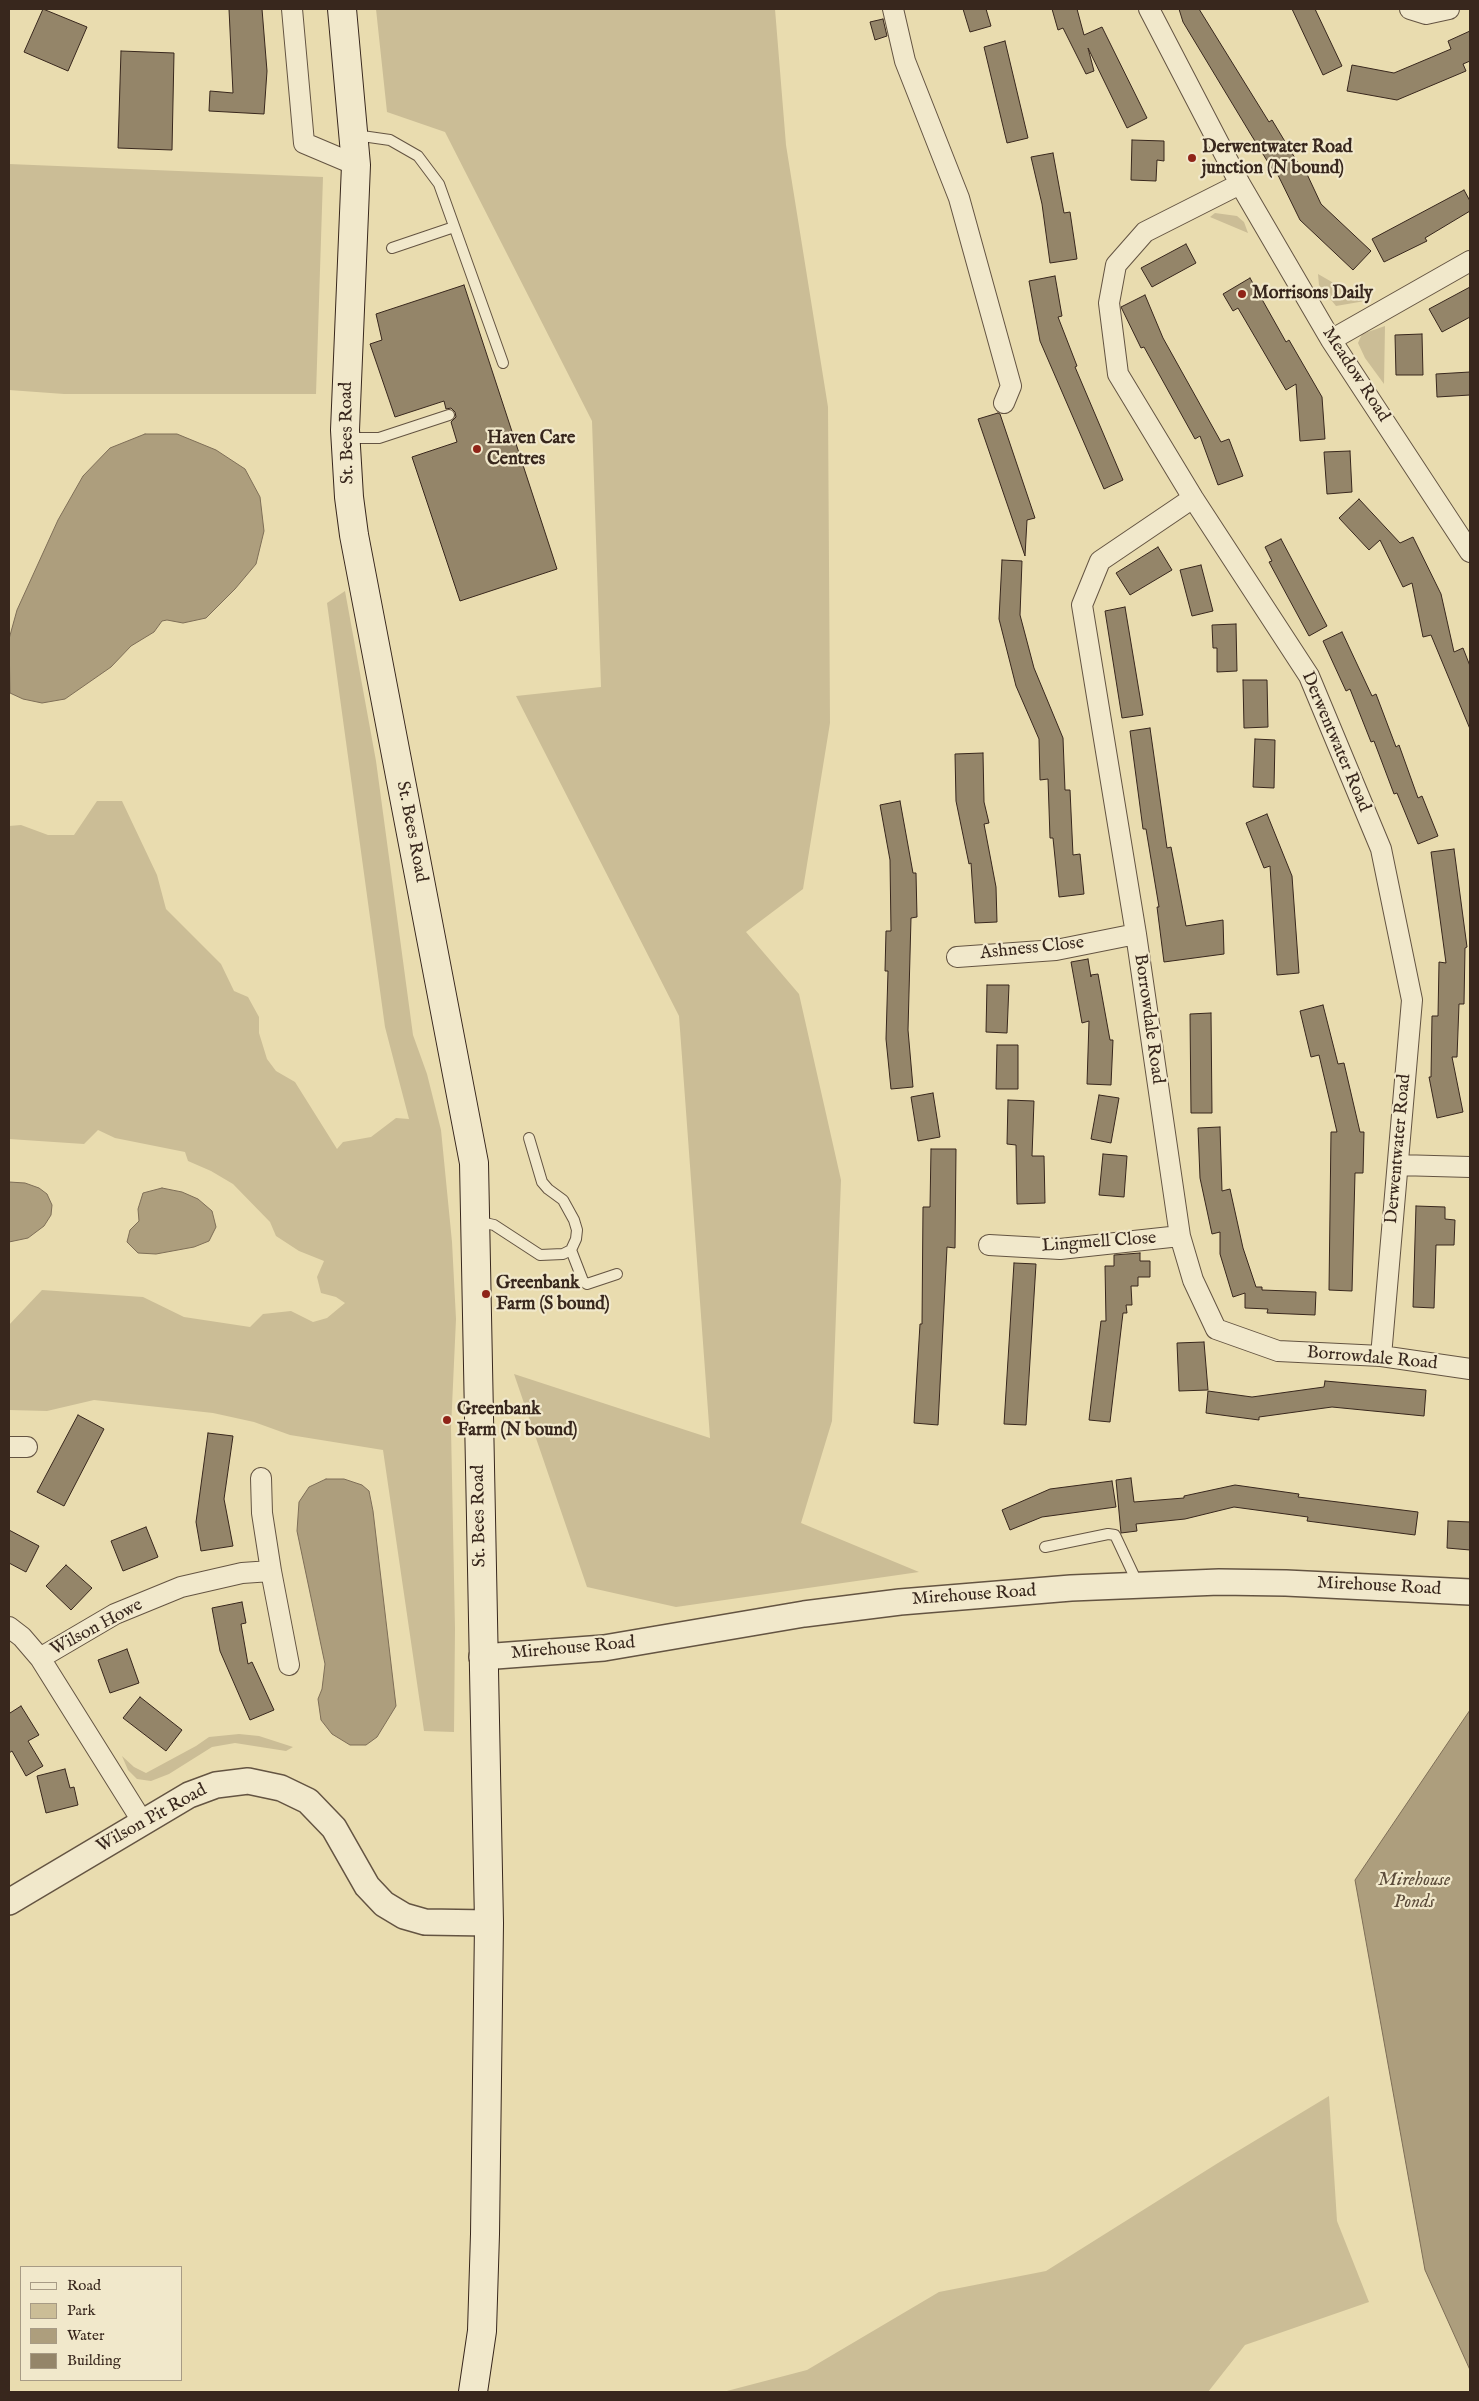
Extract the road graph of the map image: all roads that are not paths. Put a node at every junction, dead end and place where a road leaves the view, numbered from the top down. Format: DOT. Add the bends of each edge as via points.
graph roads {
  1 [pos="292,9"];
  2 [pos="342,9"];
  3 [pos="893,9"];
  4 [pos="1149,9"];
  5 [pos="1410,9"];
  6 [pos="1449,9"];
  7 [pos="354,135"];
  8 [pos="356,165"];
  9 [pos="1240,184"];
  10 [pos="454,227"];
  11 [pos="392,248"];
  12 [pos="1470,261"];
  13 [pos="1331,340"];
  14 [pos="503,363"];
  15 [pos="1004,403"];
  16 [pos="449,415"];
  17 [pos="345,438"];
  18 [pos="1194,498"];
  19 [pos="1470,552"];
  20 [pos="1136,934"];
  21 [pos="957,957"];
  22 [pos="529,1138"];
  23 [pos="1398,1165"];
  24 [pos="1470,1167"];
  25 [pos="475,1221"];
  26 [pos="1180,1236"];
  27 [pos="989,1245"];
  28 [pos="571,1250"];
  29 [pos="617,1274"];
  30 [pos="1380,1356"];
  31 [pos="1470,1369"];
  32 [pos="261,1478"];
  33 [pos="1046,1547"];
  34 [pos="271,1571"];
  35 [pos="1138,1584"];
  36 [pos="1470,1592"];
  37 [pos="9,1627"];
  38 [pos="482,1657"];
  39 [pos="40,1658"];
  40 [pos="289,1665"];
  41 [pos="142,1821"];
  42 [pos="9,1902"];
  43 [pos="489,1923"];
  44 [pos="473,2392"];
  1 -- 8 [label="street" via="304,143"];
  2 -- 7 [label="main road, St. Bees Road"];
  3 -- 15 [label="street" via="905,61 959,198 1011,386"];
  4 -- 9 [label="street, Meadow Road"];
  5 -- 6 [label="street" via="1426,14"];
  7 -- 8 [label="main road, St. Bees Road"];
  7 -- 10 [label="lane" via="390,140 418,156 438,184"];
  8 -- 17 [label="main road, St. Bees Road"];
  9 -- 13 [label="street, Meadow Road"];
  9 -- 18 [label="street, Derwentwater Road" via="1145,232 1116,265 1109,303 1118,374"];
  10 -- 11 [label="lane"];
  10 -- 14 [label="lane"];
  12 -- 13 [label="street"];
  13 -- 19 [label="street, Meadow Road"];
  16 -- 17 [label="lane" via="379,438"];
  17 -- 25 [label="main road, St. Bees Road" via="354,535 474,1163"];
  18 -- 20 [label="street, Borrowdale Road" via="1100,561 1082,605"];
  18 -- 23 [label="street, Derwentwater Road" via="1309,676 1380,849 1412,1000"];
  20 -- 21 [label="street, Ashness Close" via="1056,950"];
  20 -- 26 [label="street, Borrowdale Road"];
  22 -- 28 [label="lane" via="542,1182 564,1200 574,1220 577,1230"];
  23 -- 24 [label="street"];
  23 -- 30 [label="street, Derwentwater Road"];
  25 -- 28 [label="lane" via="494,1225 540,1255 563,1254"];
  25 -- 38 [label="main road, St. Bees Road"];
  26 -- 27 [label="street, Lingmell Close" via="1060,1249"];
  26 -- 30 [label="street, Borrowdale Road" via="1194,1280 1216,1329 1278,1351"];
  28 -- 29 [label="lane" via="586,1284"];
  30 -- 31 [label="street, Borrowdale Road"];
  32 -- 34 [label="street" via="262,1513"];
  33 -- 35 [label="lane" via="1115,1535"];
  34 -- 39 [label="street, Wilson Howe" via="242,1573 181,1587 115,1614"];
  34 -- 40 [label="street"];
  35 -- 36 [label="street, Mirehouse Road" via="1286,1583"];
  35 -- 38 [label="street, Mirehouse Road" via="900,1602 804,1614 604,1648"];
  37 -- 39 [label="street, Wilson Howe"];
  38 -- 43 [label="main road, St. Bees Road"];
  39 -- 41 [label="street, Wilson Howe"];
  41 -- 42 [label="street, Wilson Pit Road"];
  41 -- 43 [label="street, Wilson Pit Road" via="189,1795 216,1785 248,1781 281,1788 308,1801 334,1828 367,1886 384,1904 404,1916 425,1922"];
  43 -- 44 [label="main road, St. Bees Road" via="482,2331"];
}
